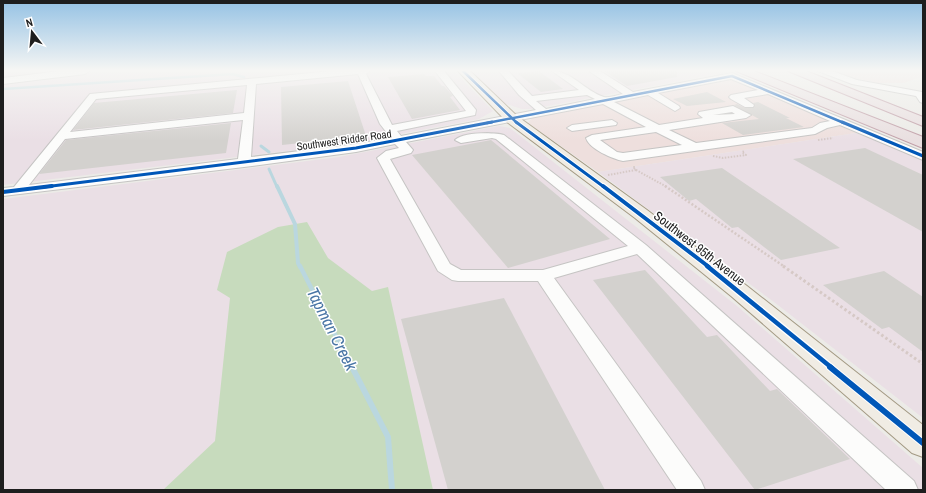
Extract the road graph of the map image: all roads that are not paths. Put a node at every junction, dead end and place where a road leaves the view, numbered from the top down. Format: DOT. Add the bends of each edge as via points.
graph roads {
  1 [pos="116,94"];
  2 [pos="251,94"];
  3 [pos="373,94"];
  4 [pos="458,94"];
  5 [pos="486,94"];
  6 [pos="523,94"];
  7 [pos="565,94"];
  8 [pos="592,94"];
  9 [pos="629,94"];
  10 [pos="641,94"];
  11 [pos="653,94"];
  12 [pos="747,94"];
  13 [pos="774,94"];
  14 [pos="785,94"];
  15 [pos="808,94"];
  16 [pos="851,94"];
  17 [pos="857,94"];
  18 [pos="740,95"];
  19 [pos="632,96"];
  20 [pos="530,99"];
  21 [pos="607,101"];
  22 [pos="749,105"];
  23 [pos="626,111"];
  24 [pos="895,111"];
  25 [pos="545,113"];
  26 [pos="249,116"];
  27 [pos="512,119"];
  28 [pos="641,119"];
  29 [pos="712,119"];
  30 [pos="839,122"];
  31 [pos="923,122"];
  32 [pos="656,127"];
  33 [pos="572,128"];
  34 [pos="61,136"];
  35 [pos="398,140"];
  36 [pos="592,140"];
  37 [pos="923,143"];
  38 [pos="694,147"];
  39 [pos="923,156"];
  40 [pos="244,163"];
  41 [pos="18,190"];
  42 [pos="3,192"];
  43 [pos="640,248"];
  44 [pos="543,275"];
  45 [pos="923,443"];
  46 [pos="692,490"];
  47 [pos="905,490"];
  1 -- 34 [label="street" via="93,96"];
  2 -- 26 [label="street"];
  3 -- 35 [label="street"];
  4 -- 35 [label="street" via="471,113"];
  5 -- 27 [label="main road, Southwest 95th Avenue"];
  6 -- 20 [label="street"];
  7 -- 20 [label="street"];
  8 -- 21 [label="street"];
  9 -- 19 [label="street"];
  10 -- 19 [label="street, Southwest Ridder Road"];
  11 -- 28 [label="street" via="679,111"];
  12 -- 18 [label="street"];
  13 -- 30 [label="street"];
  14 -- 37 [label="highway"];
  15 -- 37 [label="highway"];
  16 -- 24 [label="highway"];
  17 -- 24 [label="highway"];
  18 -- 22 [label="street" via="734,97"];
  19 -- 21 [label="street, Southwest Ridder Road"];
  20 -- 25 [label="street" via="530,102"];
  21 -- 23 [label="street"];
  21 -- 25 [label="street, Southwest Ridder Road"];
  23 -- 28 [label="street"];
  23 -- 33 [label="street" via="562,122"];
  24 -- 31 [label="highway"];
  25 -- 27 [label="street, Southwest Ridder Road"];
  26 -- 34 [label="street"];
  26 -- 40 [label="street"];
  27 -- 35 [label="street, Southwest Ridder Road"];
  27 -- 45 [label="main road, Southwest 95th Avenue" via="641,214 739,291"];
  28 -- 32 [label="street"];
  28 -- 33 [label="street"];
  29 -- 32 [label="street"];
  30 -- 38 [label="street" via="824,125 815,131"];
  30 -- 39 [label="street"];
  32 -- 36 [label="street" via="594,136"];
  32 -- 38 [label="street"];
  33 -- 36 [label="street"];
  34 -- 41 [label="street"];
  35 -- 40 [label="street, Southwest Ridder Road" via="334,152"];
  35 -- 43 [label="street" via="500,136"];
  35 -- 44 [label="street" via="390,154 383,158 444,268 458,276"];
  36 -- 38 [label="street" via="613,156 623,158"];
  40 -- 41 [label="street, Southwest Ridder Road"];
  41 -- 42 [label="street, Southwest Ridder Road"];
  43 -- 44 [label="street"];
  43 -- 47 [label="street"];
  44 -- 46 [label="street"];
}
